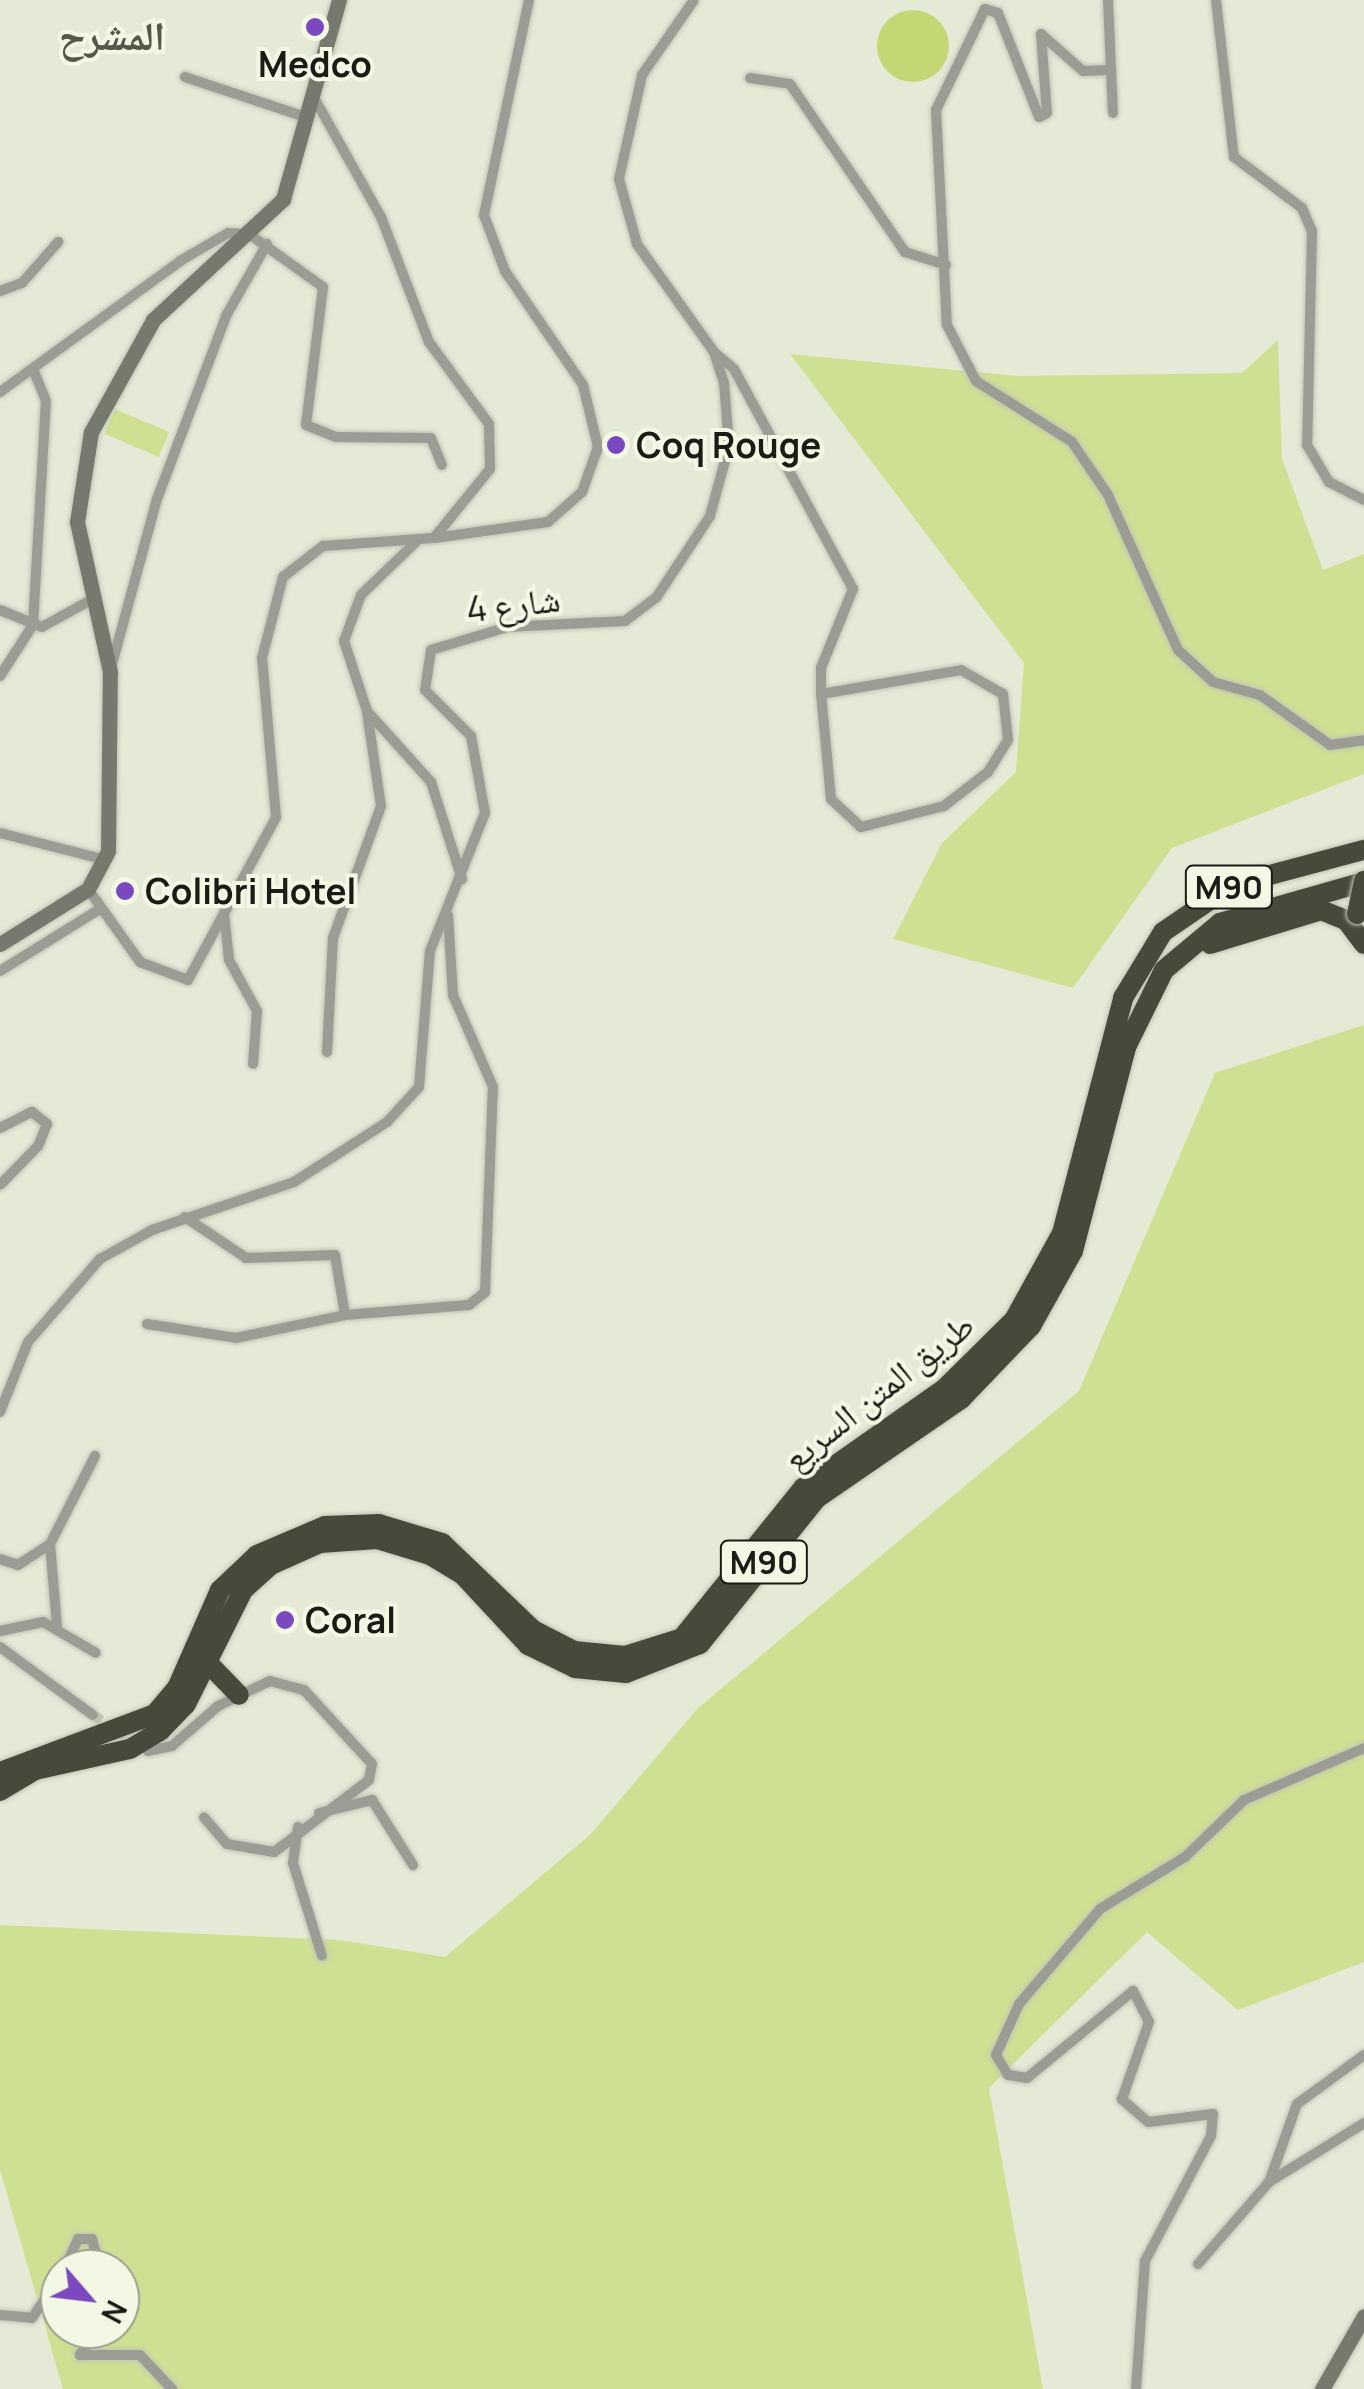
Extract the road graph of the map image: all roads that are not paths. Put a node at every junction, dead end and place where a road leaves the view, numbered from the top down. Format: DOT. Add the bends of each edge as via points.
graph roads {
  1 [pos="340,0"];
  2 [pos="529,0"];
  3 [pos="694,0"];
  4 [pos="1108,0"];
  5 [pos="1216,0"];
  6 [pos="1110,70"];
  7 [pos="186,77"];
  8 [pos="750,78"];
  9 [pos="312,96"];
  10 [pos="1114,113"];
  11 [pos="309,118"];
  12 [pos="249,234"];
  13 [pos="58,242"];
  14 [pos="267,244"];
  15 [pos="946,266"];
  16 [pos="0,292"];
  17 [pos="714,352"];
  18 [pos="34,371"];
  19 [pos="0,392"];
  20 [pos="442,465"];
  21 [pos="1364,500"];
  22 [pos="434,538"];
  23 [pos="418,540"];
  24 [pos="90,601"];
  25 [pos="0,610"];
  26 [pos="33,625"];
  27 [pos="110,672"];
  28 [pos="0,676"];
  29 [pos="820,694"];
  30 [pos="367,711"];
  31 [pos="1364,740"];
  32 [pos="0,833"];
  33 [pos="1364,850"];
  34 [pos="106,860"];
  35 [pos="462,879"];
  36 [pos="1364,882"];
  37 [pos="88,889"];
  38 [pos="100,909"];
  39 [pos="224,912"];
  40 [pos="448,914"];
  41 [pos="1359,929"];
  42 [pos="0,944"];
  43 [pos="0,971"];
  44 [pos="1149,991"];
  45 [pos="327,1052"];
  46 [pos="253,1064"];
  47 [pos="0,1128"];
  48 [pos="0,1184"];
  49 [pos="185,1218"];
  50 [pos="346,1314"];
  51 [pos="147,1324"];
  52 [pos="0,1412"];
  53 [pos="95,1456"];
  54 [pos="50,1544"];
  55 [pos="0,1559"];
  56 [pos="56,1625"];
  57 [pos="0,1631"];
  58 [pos="0,1646"];
  59 [pos="96,1653"];
  60 [pos="206,1660"];
  61 [pos="238,1696"];
  62 [pos="94,1715"];
  63 [pos="1364,1748"];
  64 [pos="148,1752"];
  65 [pos="0,1772"];
  66 [pos="0,1791"];
  67 [pos="319,1813"];
  68 [pos="204,1818"];
  69 [pos="299,1825"];
  70 [pos="413,1864"];
  71 [pos="322,1956"];
  72 [pos="1364,2055"];
  73 [pos="1364,2123"];
  74 [pos="1269,2182"];
  75 [pos="73,2249"];
  76 [pos="95,2249"];
  77 [pos="1198,2264"];
  78 [pos="40,2306"];
  79 [pos="0,2315"];
  80 [pos="1364,2316"];
  81 [pos="84,2349"];
  82 [pos="172,2389"];
  83 [pos="1136,2389"];
  84 [pos="1322,2389"];
  1 -- 9 [label="main road"];
  2 -- 22 [label="street" via="484,215 504,271 583,386 598,447 576,501 548,522"];
  3 -- 17 [label="street, شارع 4" via="642,75 619,179 637,244"];
  4 -- 6 [label="street"];
  5 -- 21 [label="street" via="1234,157 1302,208 1312,232 1307,445 1329,482"];
  6 -- 10 [label="street"];
  6 -- 15 [label="street" via="1082,71 1041,34 1047,113 1038,117 998,13 985,8 936,110"];
  7 -- 11 [label="street"];
  8 -- 15 [label="street" via="790,84 905,252"];
  9 -- 11 [label="main road"];
  9 -- 22 [label="street" via="381,216 429,342 492,432 484,480"];
  11 -- 12 [label="main road" via="290,187"];
  12 -- 14 [label="street"];
  12 -- 18 [label="street" via="228,233 180,261"];
  12 -- 24 [label="main road" via="153,320 102,404 78,486"];
  13 -- 16 [label="street" via="22,283"];
  14 -- 20 [label="street" via="323,287 306,424 336,437 431,438"];
  14 -- 27 [label="street" via="226,316 157,499"];
  15 -- 31 [label="street" via="947,325 957,351 976,381 1072,442 1108,494 1178,650 1213,682 1260,695 1330,744"];
  17 -- 29 [label="street" via="734,369 853,590 821,668"];
  17 -- 35 [label="street, شارع 4" via="729,410 723,481 650,606 608,624 467,635 426,656 429,697 470,736 484,775 483,830"];
  18 -- 19 [label="street"];
  18 -- 26 [label="street" via="46,401"];
  22 -- 23 [label="street"];
  23 -- 30 [label="street" via="377,575 346,625"];
  23 -- 39 [label="street" via="322,546 295,563 274,596 262,658 276,817"];
  24 -- 26 [label="street"];
  24 -- 27 [label="main road"];
  25 -- 26 [label="street"];
  26 -- 28 [label="street"];
  27 -- 34 [label="main road" via="115,800"];
  29 -- 29 [label="street" via="961,670 1003,694 1008,740 988,772 944,806 861,827 831,800"];
  30 -- 35 [label="street" via="431,782"];
  30 -- 45 [label="street" via="381,806 333,938"];
  32 -- 34 [label="street"];
  33 -- 65 [label="highway, طريق المتن السريع / M90" via="1219,892 1150,948 1117,1014 1062,1233 1020,1312 944,1389 803,1488 682,1638 625,1656 574,1651 533,1630 442,1543 379,1524 325,1526 257,1555 220,1590 177,1688 154,1714"];
  34 -- 37 [label="main road"];
  35 -- 40 [label="street, شارع 4"];
  36 -- 41 [label="highway, bridge"];
  36 -- 44 [label="highway, M90" via="1220,923"];
  37 -- 38 [label="street"];
  37 -- 42 [label="main road"];
  38 -- 39 [label="street" via="140,962 182,983"];
  38 -- 43 [label="street"];
  39 -- 46 [label="street" via="229,960 256,1012"];
  40 -- 49 [label="street, شارع 4" via="430,950 425,1075 408,1102 294,1182"];
  40 -- 50 [label="street" via="453,995 493,1087 489,1286 470,1304"];
  41 -- 44 [label="highway" via="1321,910 1272,919 1214,942"];
  44 -- 60 [label="highway, طريق المتن السريع / M90" via="1080,1232 1031,1326 961,1399 817,1498 700,1644 636,1671 575,1668 528,1645 449,1566 403,1544 347,1539 262,1572 226,1613"];
  47 -- 48 [label="street" via="32,1112 47,1124 38,1146"];
  49 -- 50 [label="street" via="246,1258 335,1254"];
  49 -- 52 [label="street, شارع 4" via="115,1248 50,1310"];
  50 -- 51 [label="street" via="236,1338"];
  53 -- 54 [label="street" via="75,1510"];
  54 -- 55 [label="street" via="18,1565"];
  54 -- 56 [label="street"];
  56 -- 57 [label="street"];
  56 -- 59 [label="street"];
  58 -- 62 [label="street"];
  60 -- 61 [label="highway"];
  60 -- 66 [label="highway, طريق المتن السريع / M90" via="178,1715 150,1738 35,1770"];
  61 -- 64 [label="street" via="172,1746"];
  61 -- 67 [label="street" via="270,1680 304,1690 370,1760 369,1780"];
  63 -- 83 [label="street" via="1244,1800 1185,1857 1100,1910 1019,2004 996,2055 1008,2075 1027,2078 1133,1991 1148,2022 1122,2099 1148,2122 1213,2114 1212,2136 1145,2261"];
  67 -- 69 [label="street"];
  67 -- 70 [label="street" via="336,1816 371,1800"];
  68 -- 69 [label="street" via="220,1841 267,1854"];
  69 -- 71 [label="street" via="293,1864"];
  72 -- 74 [label="street" via="1297,2104"];
  73 -- 74 [label="street"];
  74 -- 77 [label="street"];
  75 -- 76 [label="street" via="78,2238 92,2239"];
  78 -- 79 [label="street" via="32,2318"];
  80 -- 84 [label="main road"];
  81 -- 82 [label="street" via="80,2355 140,2355"];
}
